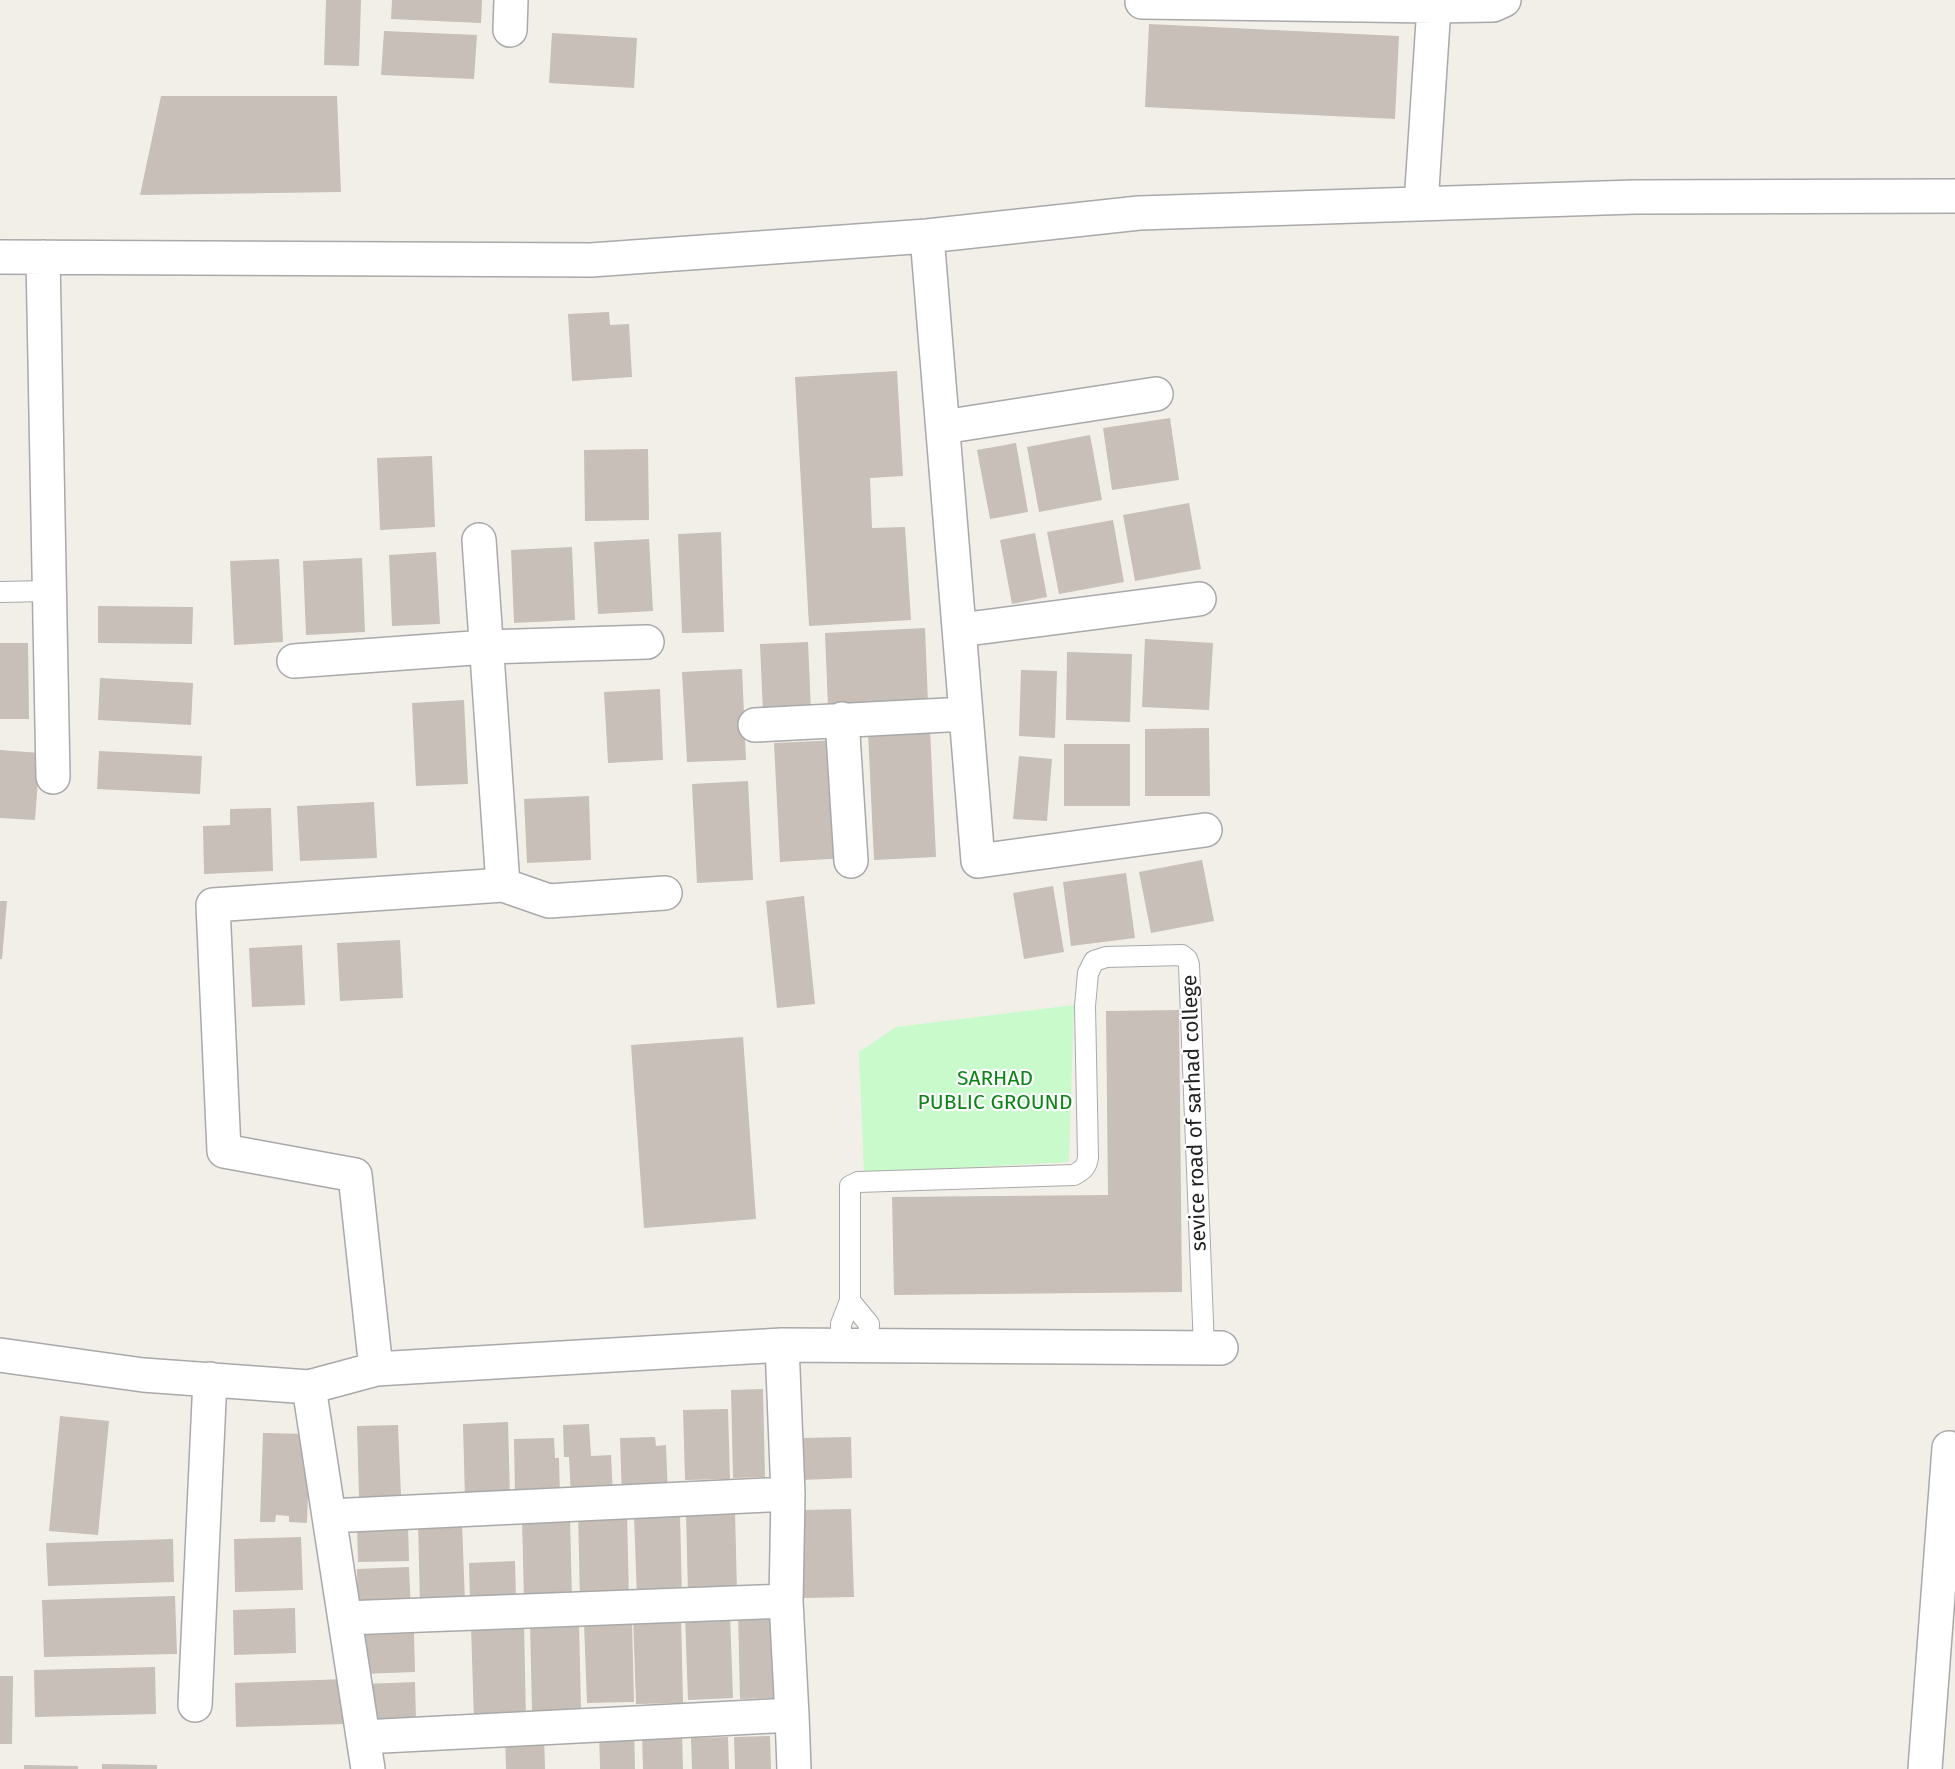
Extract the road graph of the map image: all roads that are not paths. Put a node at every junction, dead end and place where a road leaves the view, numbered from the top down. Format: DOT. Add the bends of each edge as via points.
graph roads {
  1 [pos="1504,0"];
  2 [pos="1142,2"];
  3 [pos="1315,2"];
  4 [pos="1434,6"];
  5 [pos="1955,196"];
  6 [pos="1421,204"];
  7 [pos="927,236"];
  8 [pos="0,256"];
  9 [pos="43,257"];
  10 [pos="1156,394"];
  11 [pos="943,427"];
  12 [pos="479,540"];
  13 [pos="48,591"];
  14 [pos="0,592"];
  15 [pos="1199,599"];
  16 [pos="960,630"];
  17 [pos="647,642"];
  18 [pos="486,647"];
  19 [pos="294,661"];
  20 [pos="966,714"];
  21 [pos="842,719"];
  22 [pos="755,725"];
  23 [pos="53,777"];
  24 [pos="1205,830"];
  25 [pos="851,861"];
  26 [pos="503,885"];
  27 [pos="665,892"];
  28 [pos="850,1301"];
  29 [pos="783,1345"];
  30 [pos="855,1345"];
  31 [pos="1213,1348"];
  32 [pos="0,1355"];
  33 [pos="376,1369"];
  34 [pos="210,1379"];
  35 [pos="309,1387"];
  36 [pos="1950,1468"];
  37 [pos="788,1494"];
  38 [pos="329,1516"];
  39 [pos="786,1601"];
  40 [pos="345,1618"];
  41 [pos="195,1705"];
  42 [pos="792,1715"];
  43 [pos="363,1737"];
  44 [pos="368,1769"];
  45 [pos="794,1769"];
  46 [pos="1925,1769"];
  1 -- 4 [label="street" via="1493,5"];
  2 -- 3 [label="street"];
  3 -- 4 [label="street"];
  4 -- 6 [label="street"];
  5 -- 6 [label="street" via="1634,197"];
  6 -- 7 [label="street" via="1139,213"];
  7 -- 9 [label="street" via="591,260"];
  7 -- 11 [label="street"];
  8 -- 9 [label="street"];
  9 -- 13 [label="street"];
  10 -- 11 [label="street"];
  11 -- 16 [label="street"];
  12 -- 18 [label="street"];
  13 -- 14 [label="lane"];
  13 -- 23 [label="street"];
  15 -- 16 [label="street"];
  16 -- 20 [label="street"];
  17 -- 18 [label="street"];
  18 -- 19 [label="street"];
  18 -- 26 [label="street"];
  20 -- 21 [label="street"];
  20 -- 24 [label="street" via="978,861"];
  21 -- 22 [label="street"];
  21 -- 25 [label="street"];
  26 -- 27 [label="street" via="549,901"];
  26 -- 33 [label="street" via="213,905 224,1150 356,1175"];
  28 -- 30 [label="lane" via="842,1324"];
  28 -- 30 [label="lane" via="869,1324"];
  28 -- 31 [label="lane, sevice road of sarhad college" via="850,1186 1074,1175 1082,1170 1088,1157 1088,973 1094,961 1106,957 1182,956 1189,965"];
  29 -- 30 [label="street"];
  29 -- 33 [label="street"];
  29 -- 37 [label="street"];
  30 -- 31 [label="street"];
  32 -- 34 [label="street"];
  33 -- 35 [label="street"];
  34 -- 35 [label="street"];
  34 -- 41 [label="street"];
  35 -- 38 [label="street"];
  36 -- 46 [label="street"];
  37 -- 38 [label="street"];
  37 -- 39 [label="street"];
  38 -- 40 [label="street"];
  39 -- 40 [label="street"];
  39 -- 42 [label="street"];
  40 -- 43 [label="street"];
  42 -- 43 [label="street"];
  42 -- 45 [label="street"];
  43 -- 44 [label="street"];
}
